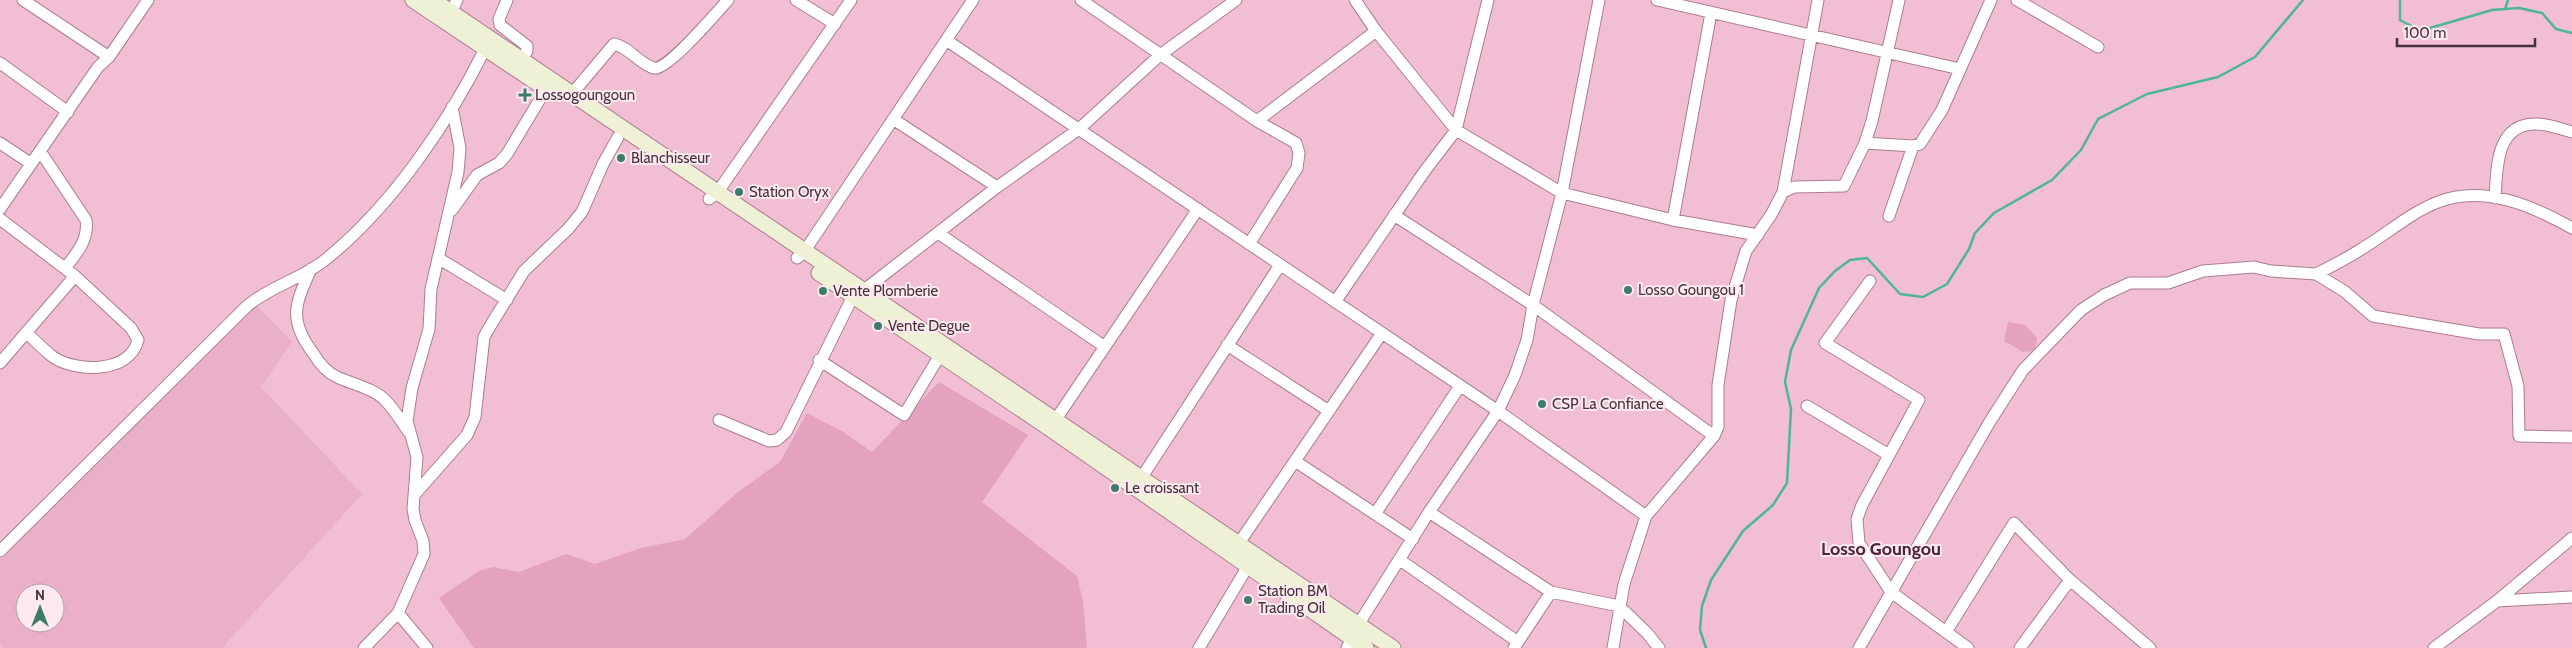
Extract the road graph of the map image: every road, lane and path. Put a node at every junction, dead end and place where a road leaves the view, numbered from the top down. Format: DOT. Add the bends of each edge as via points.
graph roads {
  1 [pos="23,0"];
  2 [pos="148,0"];
  3 [pos="413,0"];
  4 [pos="433,0"];
  5 [pos="507,0"];
  6 [pos="728,0"];
  7 [pos="796,0"];
  8 [pos="851,0"];
  9 [pos="973,0"];
  10 [pos="1081,0"];
  11 [pos="1236,0"];
  12 [pos="1355,0"];
  13 [pos="1488,0"];
  14 [pos="1600,0"];
  15 [pos="1657,0"];
  16 [pos="1818,0"];
  17 [pos="1899,0"];
  18 [pos="1991,0"];
  19 [pos="2017,0"];
  20 [pos="450,10"];
  21 [pos="1711,13"];
  22 [pos="835,24"];
  23 [pos="1376,31"];
  24 [pos="1810,35"];
  25 [pos="946,40"];
  26 [pos="2098,47"];
  27 [pos="484,49"];
  28 [pos="1886,53"];
  29 [pos="109,56"];
  30 [pos="1160,56"];
  31 [pos="522,61"];
  32 [pos="0,63"];
  33 [pos="1960,69"];
  34 [pos="549,86"];
  35 [pos="571,95"];
  36 [pos="452,107"];
  37 [pos="68,112"];
  38 [pos="893,119"];
  39 [pos="1257,121"];
  40 [pos="1079,129"];
  41 [pos="1456,130"];
  42 [pos="2572,132"];
  43 [pos="618,137"];
  44 [pos="0,143"];
  45 [pos="1865,143"];
  46 [pos="1913,146"];
  47 [pos="40,151"];
  48 [pos="30,163"];
  49 [pos="997,187"];
  50 [pos="1783,192"];
  51 [pos="1562,193"];
  52 [pos="713,196"];
  53 [pos="2494,198"];
  54 [pos="0,209"];
  55 [pos="1198,209"];
  56 [pos="1394,215"];
  57 [pos="448,216"];
  58 [pos="1889,216"];
  59 [pos="0,219"];
  60 [pos="1673,220"];
  61 [pos="2572,228"];
  62 [pos="938,233"];
  63 [pos="1758,235"];
  64 [pos="1249,244"];
  65 [pos="800,255"];
  66 [pos="438,258"];
  67 [pos="1280,265"];
  68 [pos="311,268"];
  69 [pos="70,272"];
  70 [pos="2316,274"];
  71 [pos="1870,281"];
  72 [pos="859,293"];
  73 [pos="507,300"];
  74 [pos="1335,302"];
  75 [pos="1533,305"];
  76 [pos="27,333"];
  77 [pos="1382,333"];
  78 [pos="1227,345"];
  79 [pos="1105,347"];
  80 [pos="940,355"];
  81 [pos="819,360"];
  82 [pos="0,364"];
  83 [pos="1460,386"];
  84 [pos="1807,406"];
  85 [pos="1329,411"];
  86 [pos="1498,411"];
  87 [pos="718,420"];
  88 [pos="1053,424"];
  89 [pos="411,435"];
  90 [pos="1714,436"];
  91 [pos="2572,437"];
  92 [pos="1890,455"];
  93 [pos="1295,461"];
  94 [pos="1138,483"];
  95 [pos="415,494"];
  96 [pos="1429,512"];
  97 [pos="1375,514"];
  98 [pos="1646,516"];
  99 [pos="2572,538"];
  100 [pos="1413,539"];
  101 [pos="1239,543"];
  102 [pos="0,551"];
  103 [pos="1400,560"];
  104 [pos="1248,566"];
  105 [pos="2070,580"];
  106 [pos="1551,592"];
  107 [pos="1891,592"];
  108 [pos="2572,597"];
  109 [pos="2497,601"];
  110 [pos="1619,606"];
  111 [pos="398,613"];
  112 [pos="1946,632"];
  113 [pos="1352,637"];
  114 [pos="1954,644"];
  115 [pos="1516,645"];
  116 [pos="364,648"];
  117 [pos="428,648"];
  118 [pos="1199,648"];
  119 [pos="1366,648"];
  120 [pos="1392,648"];
  121 [pos="1613,648"];
  122 [pos="1659,648"];
  123 [pos="1859,648"];
  124 [pos="1968,648"];
  125 [pos="2020,648"];
  126 [pos="2150,648"];
  127 [pos="2434,648"];
  1 -- 29 [label="street"];
  2 -- 29 [label="street"];
  3 -- 20 [label="main road"];
  4 -- 20 [label="main road"];
  5 -- 31 [label="street" via="499,19 500,25 527,46"];
  6 -- 35 [label="street" via="662,66 652,67 614,44"];
  7 -- 22 [label="street"];
  8 -- 22 [label="street"];
  9 -- 25 [label="street"];
  10 -- 30 [label="street"];
  11 -- 30 [label="street"];
  12 -- 23 [label="street"];
  13 -- 41 [label="street"];
  14 -- 51 [label="street"];
  15 -- 21 [label="street"];
  16 -- 24 [label="street"];
  17 -- 28 [label="street"];
  18 -- 33 [label="street"];
  19 -- 26 [label="street"];
  20 -- 27 [label="main road"];
  20 -- 31 [label="main road"];
  21 -- 24 [label="street"];
  21 -- 60 [label="street"];
  22 -- 52 [label="street"];
  23 -- 39 [label="street"];
  23 -- 41 [label="street"];
  24 -- 28 [label="street"];
  24 -- 50 [label="street"];
  25 -- 38 [label="street"];
  25 -- 40 [label="street"];
  27 -- 34 [label="main road"];
  27 -- 36 [label="street"];
  28 -- 33 [label="street"];
  28 -- 45 [label="street" via="1879,95"];
  29 -- 37 [label="street"];
  30 -- 39 [label="street"];
  30 -- 40 [label="street"];
  31 -- 34 [label="main road"];
  32 -- 37 [label="street"];
  33 -- 46 [label="street" via="1931,129 1920,144"];
  34 -- 35 [label="main road"];
  34 -- 43 [label="main road"];
  34 -- 57 [label="street" via="507,154 499,163 477,175"];
  35 -- 52 [label="main road"];
  36 -- 57 [label="street" via="460,148"];
  36 -- 68 [label="street" via="374,215 324,261"];
  37 -- 47 [label="street"];
  38 -- 49 [label="street"];
  38 -- 65 [label="street"];
  39 -- 64 [label="street" via="1296,143 1299,160 1296,171"];
  40 -- 49 [label="street"];
  40 -- 55 [label="street"];
  41 -- 51 [label="street"];
  41 -- 56 [label="street"];
  42 -- 53 [label="street" via="2533,124 2510,133 2498,158"];
  43 -- 52 [label="main road"];
  43 -- 73 [label="street" via="582,212 533,261"];
  44 -- 48 [label="street"];
  45 -- 46 [label="street"];
  45 -- 50 [label="street" via="1844,186 1794,187"];
  46 -- 58 [label="street"];
  47 -- 48 [label="street"];
  47 -- 69 [label="street" via="86,220 85,238"];
  48 -- 54 [label="street"];
  49 -- 62 [label="street"];
  50 -- 63 [label="street"];
  51 -- 60 [label="street"];
  51 -- 75 [label="street"];
  52 -- 65 [label="main road"];
  53 -- 61 [label="street" via="2541,210"];
  53 -- 70 [label="street" via="2481,196 2439,202 2408,217 2362,249"];
  55 -- 64 [label="street"];
  55 -- 79 [label="street"];
  56 -- 74 [label="street"];
  56 -- 75 [label="street"];
  57 -- 66 [label="street"];
  59 -- 69 [label="street"];
  60 -- 63 [label="street"];
  62 -- 72 [label="street"];
  62 -- 79 [label="street"];
  63 -- 90 [label="street" via="1746,250 1731,300 1718,385 1718,427"];
  64 -- 67 [label="street"];
  65 -- 72 [label="main road"];
  66 -- 73 [label="street"];
  66 -- 89 [label="street" via="430,290 426,345 409,406 407,422"];
  67 -- 74 [label="street"];
  67 -- 78 [label="street"];
  68 -- 89 [label="street" via="296,301 301,337 321,365 335,376 385,400"];
  68 -- 102 [label="street" via="262,293 247,306"];
  69 -- 76 [label="street"];
  69 -- 76 [label="street" via="131,328 138,340 136,348 118,365 75,364 54,357"];
  70 -- 91 [label="street" via="2344,291 2373,316 2479,334 2504,334 2518,386 2519,436"];
  70 -- 107 [label="street" via="2254,267 2217,268 2168,283 2130,283 2081,310 2023,370"];
  71 -- 92 [label="street" via="1825,342 1919,400"];
  72 -- 80 [label="main road"];
  72 -- 81 [label="street"];
  72 -- 88 [label="main road"];
  73 -- 95 [label="street" via="484,337 475,417 467,435"];
  74 -- 77 [label="street"];
  75 -- 86 [label="street" via="1527,340"];
  75 -- 90 [label="street"];
  76 -- 82 [label="street"];
  77 -- 83 [label="street"];
  77 -- 85 [label="street"];
  78 -- 85 [label="street"];
  78 -- 94 [label="street"];
  79 -- 88 [label="street"];
  80 -- 81 [label="street" via="904,415"];
  80 -- 88 [label="main road"];
  81 -- 87 [label="street" via="786,432 777,440 768,441"];
  83 -- 86 [label="street"];
  83 -- 97 [label="street"];
  84 -- 92 [label="street"];
  85 -- 93 [label="street"];
  86 -- 96 [label="street"];
  86 -- 98 [label="street"];
  88 -- 94 [label="main road"];
  89 -- 95 [label="street" via="418,457"];
  90 -- 98 [label="street"];
  92 -- 107 [label="street" via="1862,506 1857,519 1857,533 1859,543"];
  93 -- 97 [label="street"];
  93 -- 101 [label="street"];
  94 -- 101 [label="main road"];
  94 -- 104 [label="main road"];
  95 -- 111 [label="street" via="414,520 423,541 424,554"];
  96 -- 100 [label="street"];
  96 -- 106 [label="street"];
  97 -- 100 [label="street"];
  98 -- 110 [label="street"];
  99 -- 109 [label="street"];
  100 -- 103 [label="street"];
  101 -- 113 [label="main road"];
  103 -- 113 [label="street"];
  103 -- 115 [label="street"];
  104 -- 113 [label="main road"];
  104 -- 118 [label="street"];
  105 -- 112 [label="street" via="2014,523"];
  105 -- 125 [label="street"];
  105 -- 126 [label="street"];
  106 -- 110 [label="street"];
  106 -- 115 [label="street"];
  107 -- 112 [label="street"];
  107 -- 123 [label="street"];
  108 -- 109 [label="street"];
  109 -- 127 [label="street"];
  110 -- 121 [label="street"];
  110 -- 122 [label="street"];
  111 -- 116 [label="street"];
  111 -- 117 [label="street"];
  112 -- 114 [label="street"];
  113 -- 119 [label="main road"];
  113 -- 120 [label="main road"];
  114 -- 124 [label="street"];
}
